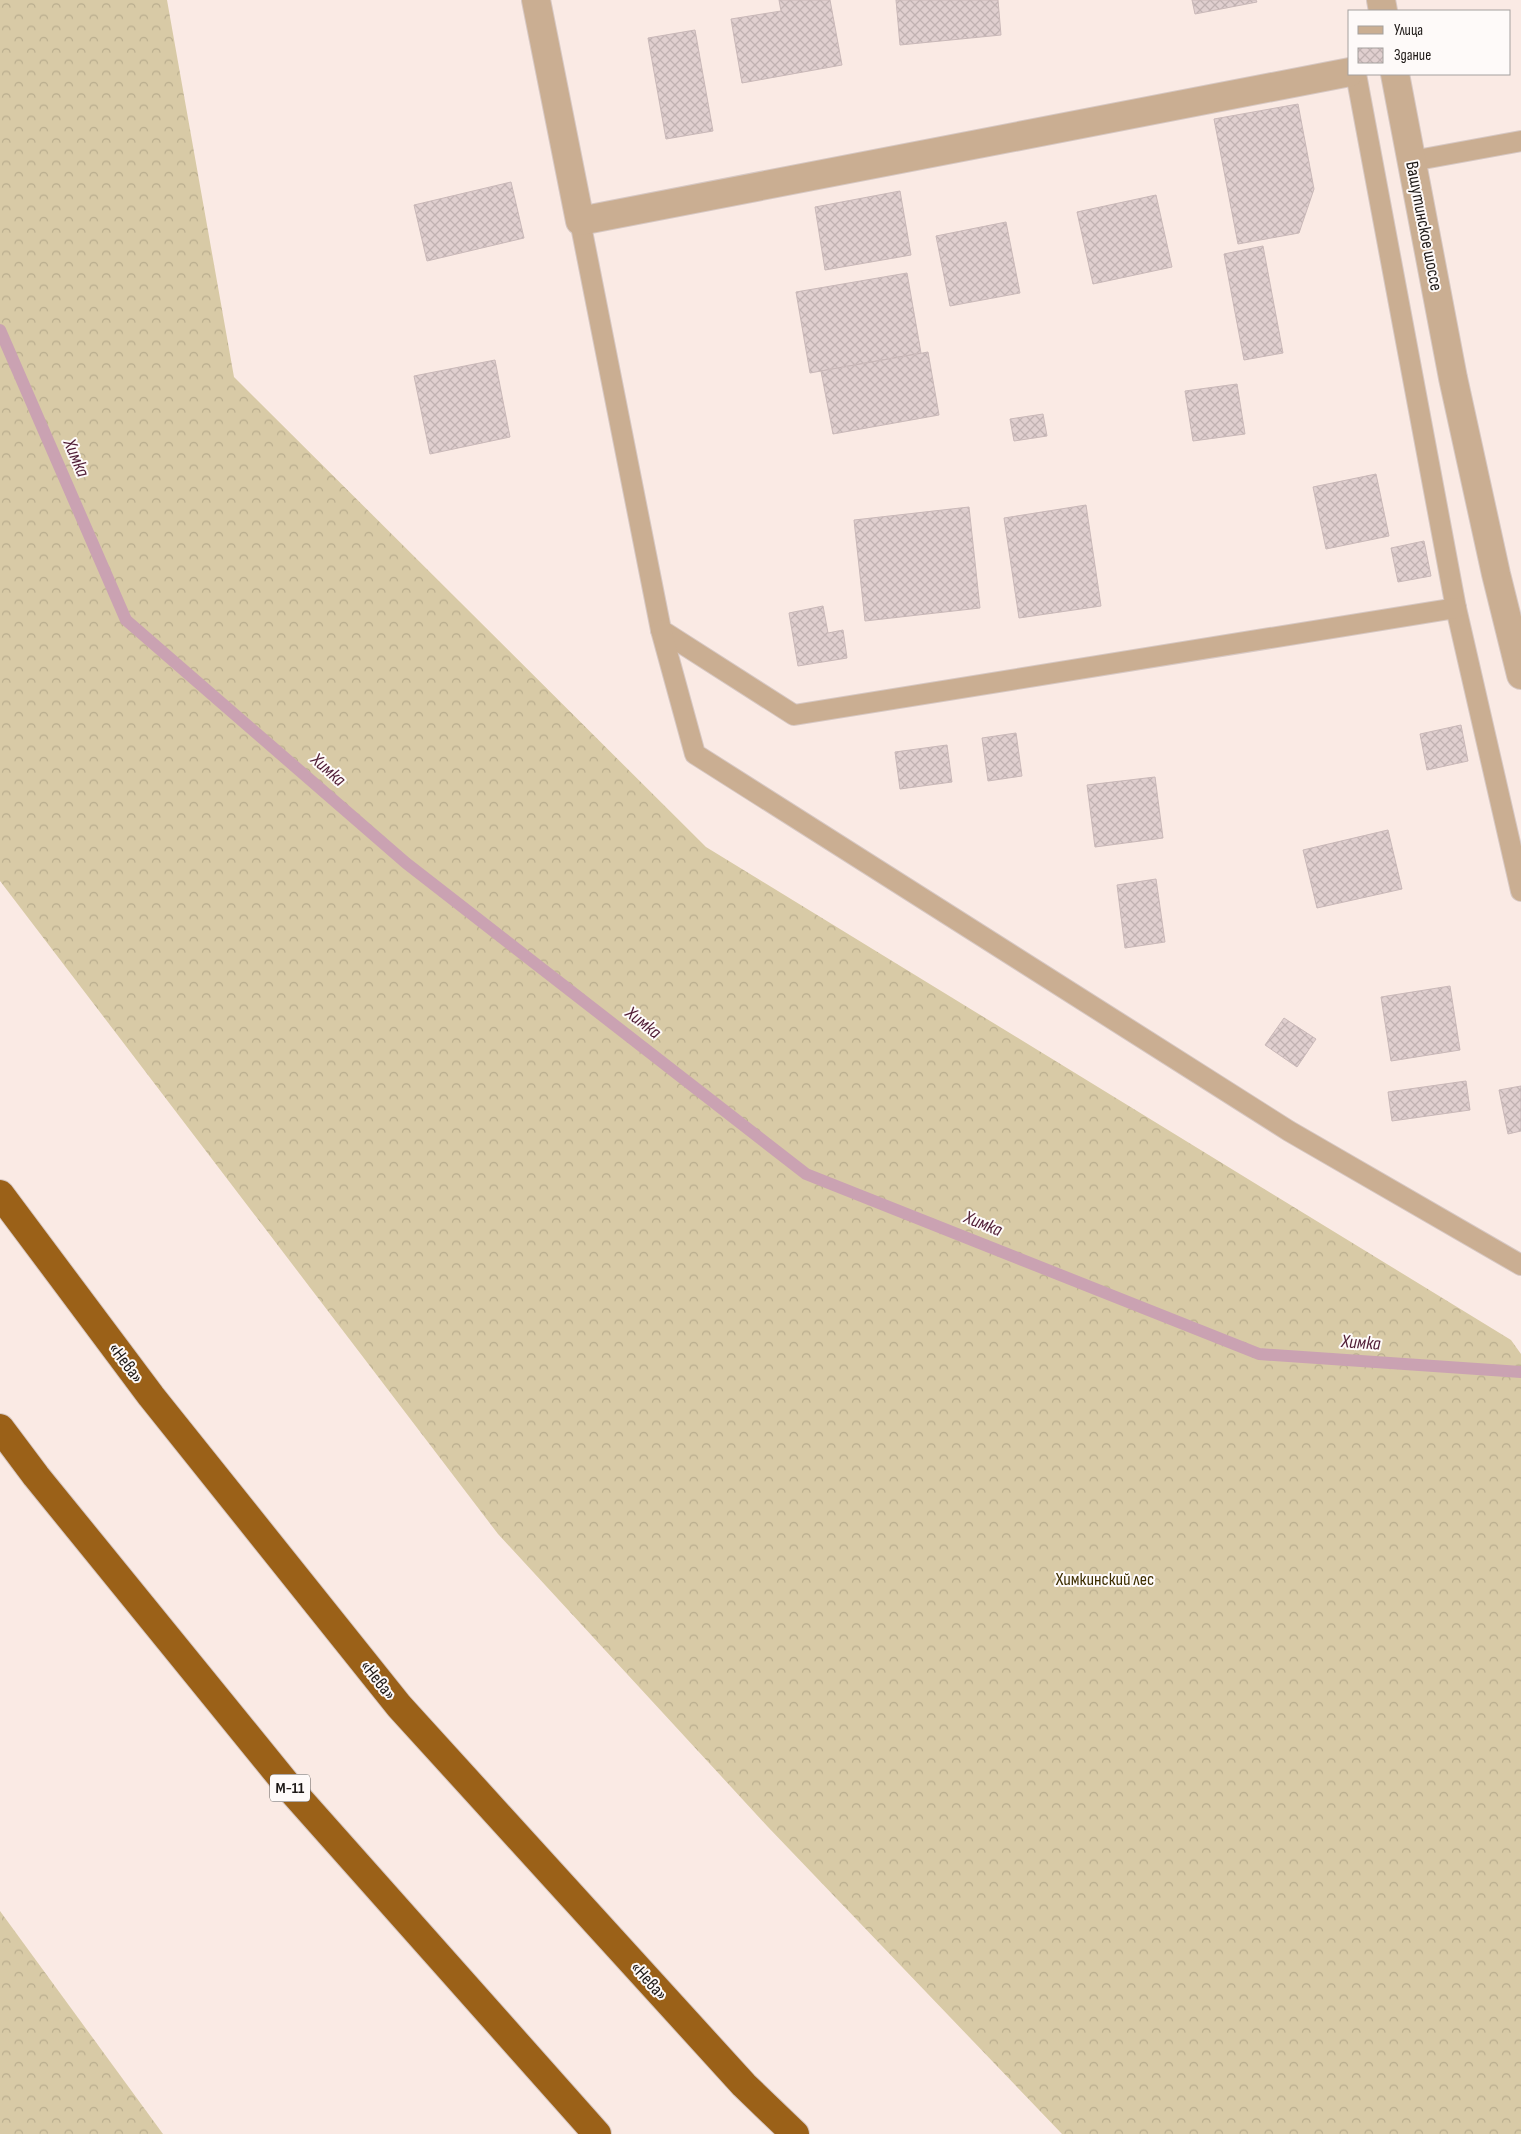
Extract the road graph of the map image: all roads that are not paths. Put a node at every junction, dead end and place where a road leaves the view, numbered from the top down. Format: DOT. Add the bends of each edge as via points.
graph roads {
  1 [pos="536,0"];
  2 [pos="1348,72"];
  3 [pos="1356,75"];
  4 [pos="1395,75"];
  5 [pos="1521,141"];
  6 [pos="1412,161"];
  7 [pos="580,221"];
  8 [pos="1456,608"];
  9 [pos="661,630"];
  10 [pos="1521,675"];
  11 [pos="1521,891"];
  12 [pos="0,1194"];
  13 [pos="1521,1265"];
  14 [pos="0,1428"];
  15 [pos="597,2134"];
  16 [pos="795,2134"];
  1 -- 7 [label="street"];
  2 -- 7 [label="street"];
  3 -- 8 [label="lane"];
  4 -- 6 [label="street, Вашутинское шоссе"];
  5 -- 6 [label="lane"];
  6 -- 10 [label="street, Вашутинское шоссе" via="1453,378"];
  7 -- 9 [label="lane"];
  8 -- 9 [label="lane" via="794,714"];
  8 -- 11 [label="lane"];
  9 -- 13 [label="lane" via="695,754 1289,1131"];
  12 -- 16 [label="highway, «Нева»" via="151,1396 399,1706 744,2085"];
  14 -- 15 [label="highway, М-11" via="293,1792"];
}
